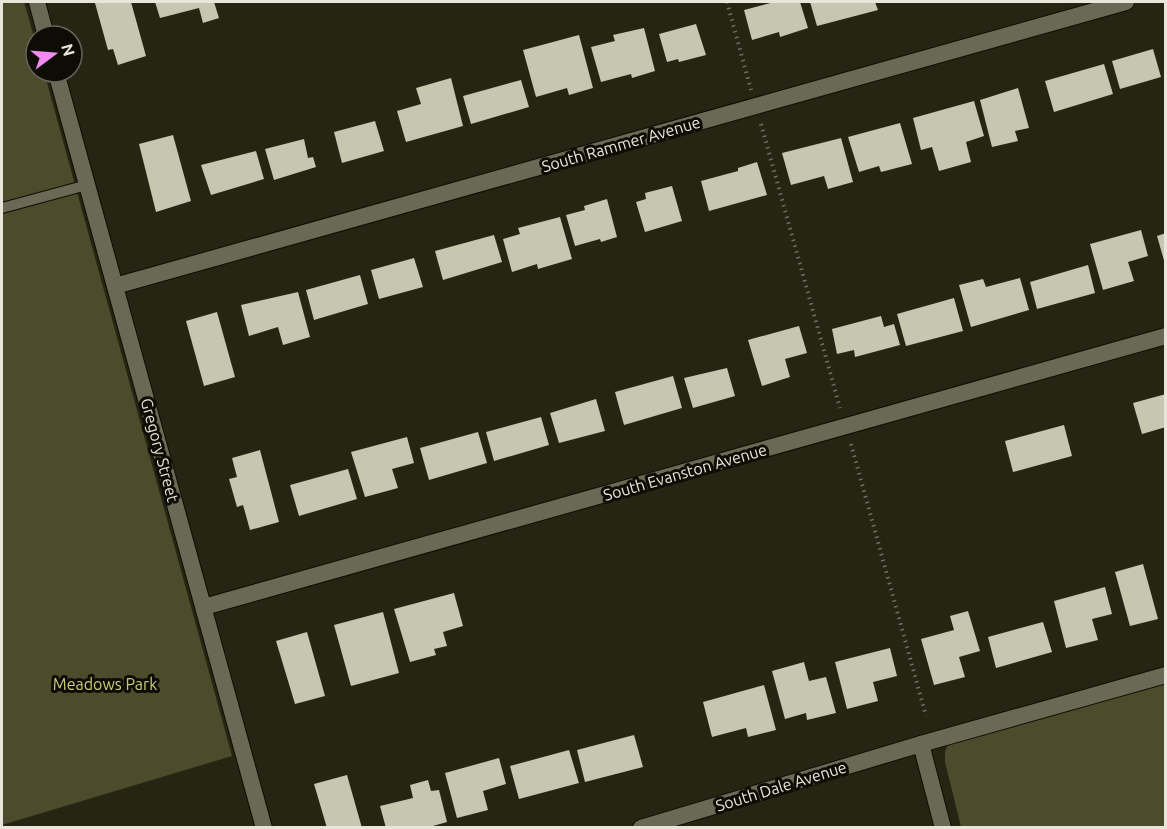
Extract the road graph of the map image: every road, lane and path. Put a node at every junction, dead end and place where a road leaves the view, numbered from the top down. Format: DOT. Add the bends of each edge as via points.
graph roads {
  1 [pos="36,2"];
  2 [pos="727,2"];
  3 [pos="1126,2"];
  4 [pos="42,24"];
  5 [pos="59,84"];
  6 [pos="756,106"];
  7 [pos="87,185"];
  8 [pos="2,208"];
  9 [pos="115,286"];
  10 [pos="1166,336"];
  11 [pos="846,426"];
  12 [pos="204,607"];
  13 [pos="1166,675"];
  14 [pos="926,716"];
  15 [pos="921,744"];
  16 [pos="264,828"];
  17 [pos="641,828"];
  18 [pos="943,828"];
  1 -- 4 [label="street"];
  2 -- 6 [label="path"];
  3 -- 6 [label="street, South Rammer Avenue"];
  5 -- 7 [label="street, Gregory Street"];
  6 -- 9 [label="street, South Rammer Avenue"];
  6 -- 11 [label="path"];
  7 -- 8 [label="lane"];
  7 -- 9 [label="street, Gregory Street"];
  9 -- 12 [label="street, Gregory Street"];
  10 -- 11 [label="street, South Evanston Avenue"];
  11 -- 12 [label="street, South Evanston Avenue"];
  11 -- 14 [label="path"];
  12 -- 16 [label="street, Gregory Street"];
  13 -- 15 [label="street, South Dale Avenue"];
  15 -- 17 [label="street, South Dale Avenue"];
  15 -- 18 [label="street"];
}
